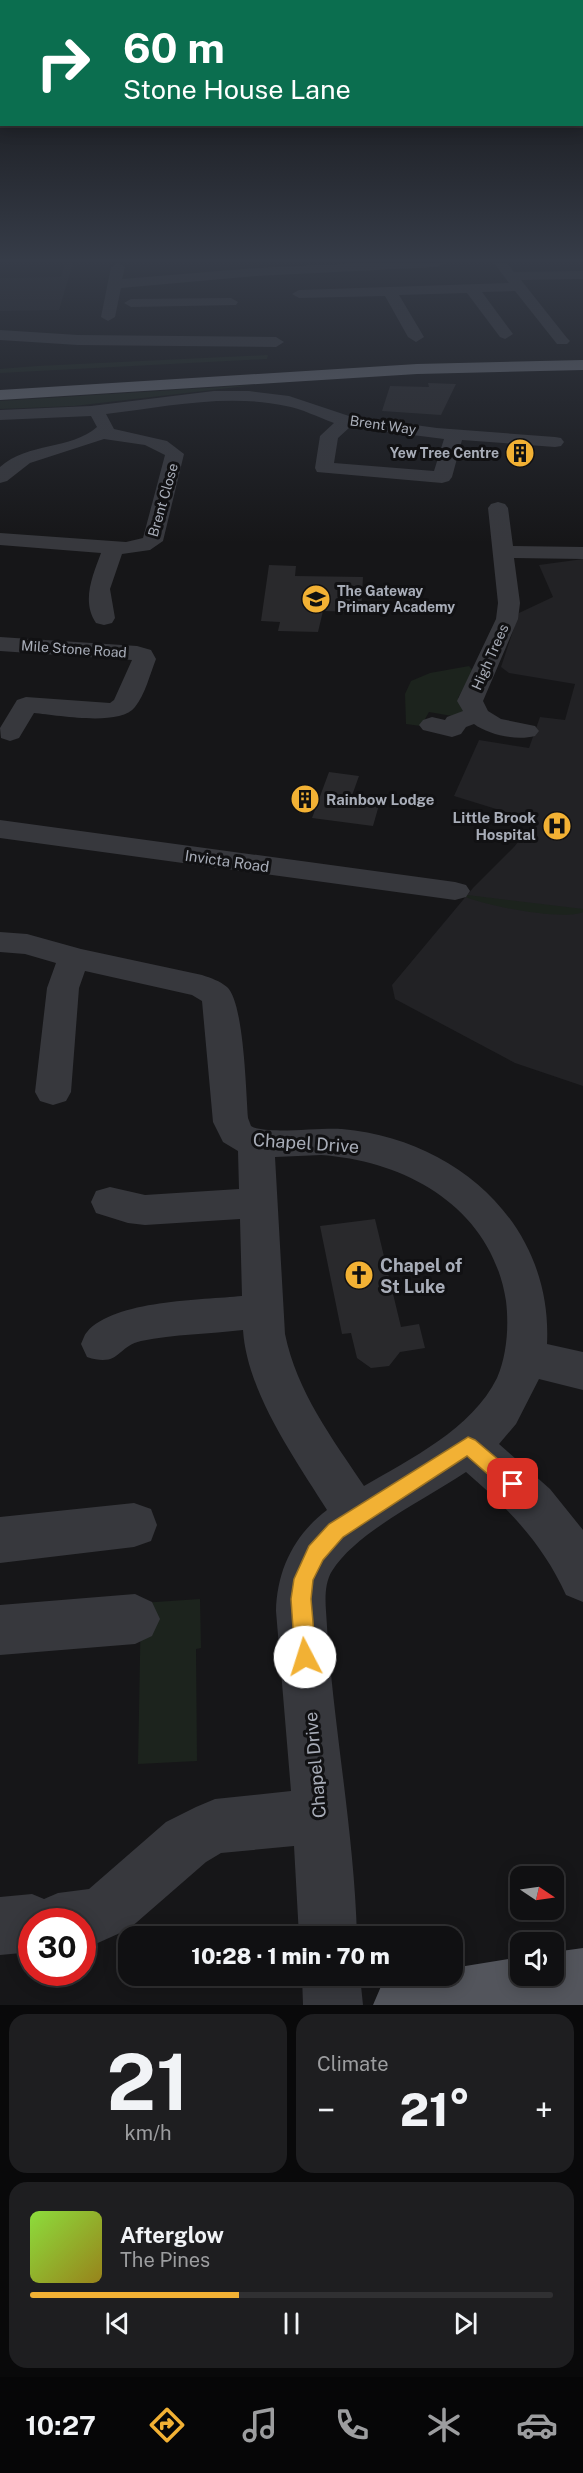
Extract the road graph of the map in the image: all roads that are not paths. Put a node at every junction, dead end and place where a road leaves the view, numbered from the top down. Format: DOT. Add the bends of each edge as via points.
graph roads {
  1 [pos="500,357"];
  2 [pos="583,365"];
  3 [pos="0,384"];
  4 [pos="0,395"];
  5 [pos="91,411"];
  6 [pos="0,415"];
  7 [pos="346,421"];
  8 [pos="102,433"];
  9 [pos="454,435"];
  10 [pos="555,442"];
  11 [pos="0,477"];
  12 [pos="498,508"];
  13 [pos="0,539"];
  14 [pos="114,547"];
  15 [pos="502,552"];
  16 [pos="583,553"];
  17 [pos="96,612"];
  18 [pos="0,644"];
  19 [pos="463,658"];
  20 [pos="489,662"];
  21 [pos="476,715"];
  22 [pos="432,725"];
  23 [pos="526,731"];
  24 [pos="10,733"];
  25 [pos="0,830"];
  26 [pos="455,891"];
  27 [pos="0,942"];
  28 [pos="78,959"];
  29 [pos="53,1092"];
  30 [pos="256,1142"];
  31 [pos="110,1202"];
  32 [pos="257,1203"];
  33 [pos="264,1311"];
  34 [pos="102,1344"];
  35 [pos="526,1357"];
  36 [pos="583,1371"];
  37 [pos="468,1446"];
  38 [pos="357,1517"];
  39 [pos="134,1525"];
  40 [pos="0,1540"];
  41 [pos="583,1578"];
  42 [pos="135,1619"];
  43 [pos="0,1630"];
  44 [pos="320,1816"];
  45 [pos="96,1914"];
  46 [pos="18,1924"];
  47 [pos="0,1926"];
  48 [pos="327,1926"];
  49 [pos="583,1977"];
  50 [pos="332,1986"];
  51 [pos="333,2005"];
  52 [pos="404,2005"];
  1 -- 3 [label="highway"];
  2 -- 4 [label="highway" via="405,370"];
  5 -- 6 [label="street, Brent Way"];
  5 -- 7 [label="street, Brent Way" via="208,396 249,396 289,401"];
  5 -- 8 [label="street" via="104,422 106,428"];
  7 -- 9 [label="street, Brent Way"];
  7 -- 9 [label="street" via="330,436 324,468 442,477"];
  8 -- 11 [label="street" via="32,454"];
  8 -- 14 [label="street, Brent Close" via="156,443 176,455 154,540 140,547"];
  9 -- 10 [label="street, Brent Way"];
  12 -- 15 [label="street, High Trees"];
  13 -- 14 [label="street, Brent Close"];
  14 -- 17 [label="street"];
  15 -- 16 [label="street"];
  15 -- 20 [label="street, High Trees" via="509,603 507,619"];
  18 -- 24 [label="street, Mile Stone Road" via="137,653 144,659 124,704 117,709 105,711 29,699"];
  19 -- 20 [label="street"];
  20 -- 21 [label="street, High Trees" via="470,701"];
  21 -- 22 [label="street" via="456,722 452,729"];
  21 -- 23 [label="street" via="493,725"];
  25 -- 26 [label="street, Invicta Road"];
  27 -- 28 [label="street, Chapel Drive" via="27,944"];
  28 -- 29 [label="street" via="68,970 63,988"];
  28 -- 30 [label="street, Chapel Drive" via="202,986 214,992 222,1006 231,1125 238,1136"];
  30 -- 32 [label="street"];
  30 -- 35 [label="street, Chapel Drive" via="329,1142 381,1150 422,1166 462,1192 493,1223 515,1261 527,1310"];
  31 -- 32 [label="street" via="145,1210"];
  32 -- 33 [label="street"];
  33 -- 34 [label="street" via="138,1324"];
  33 -- 38 [label="street" via="271,1369"];
  35 -- 36 [label="street"];
  35 -- 37 [label="street, Chapel Drive" via="507,1400"];
  37 -- 38 [label="street, Chapel Drive"];
  37 -- 41 [label="street" via="547,1516 570,1548"];
  38 -- 44 [label="street, Chapel Drive" via="336,1530 321,1546 309,1565 301,1592"];
  39 -- 40 [label="street"];
  42 -- 43 [label="street"];
  44 -- 45 [label="street" via="215,1826 186,1842 109,1909"];
  44 -- 48 [label="street, Chapel Drive"];
  46 -- 47 [label="street"];
  49 -- 52 [label="main road"];
  50 -- 51 [label="street"];
}
